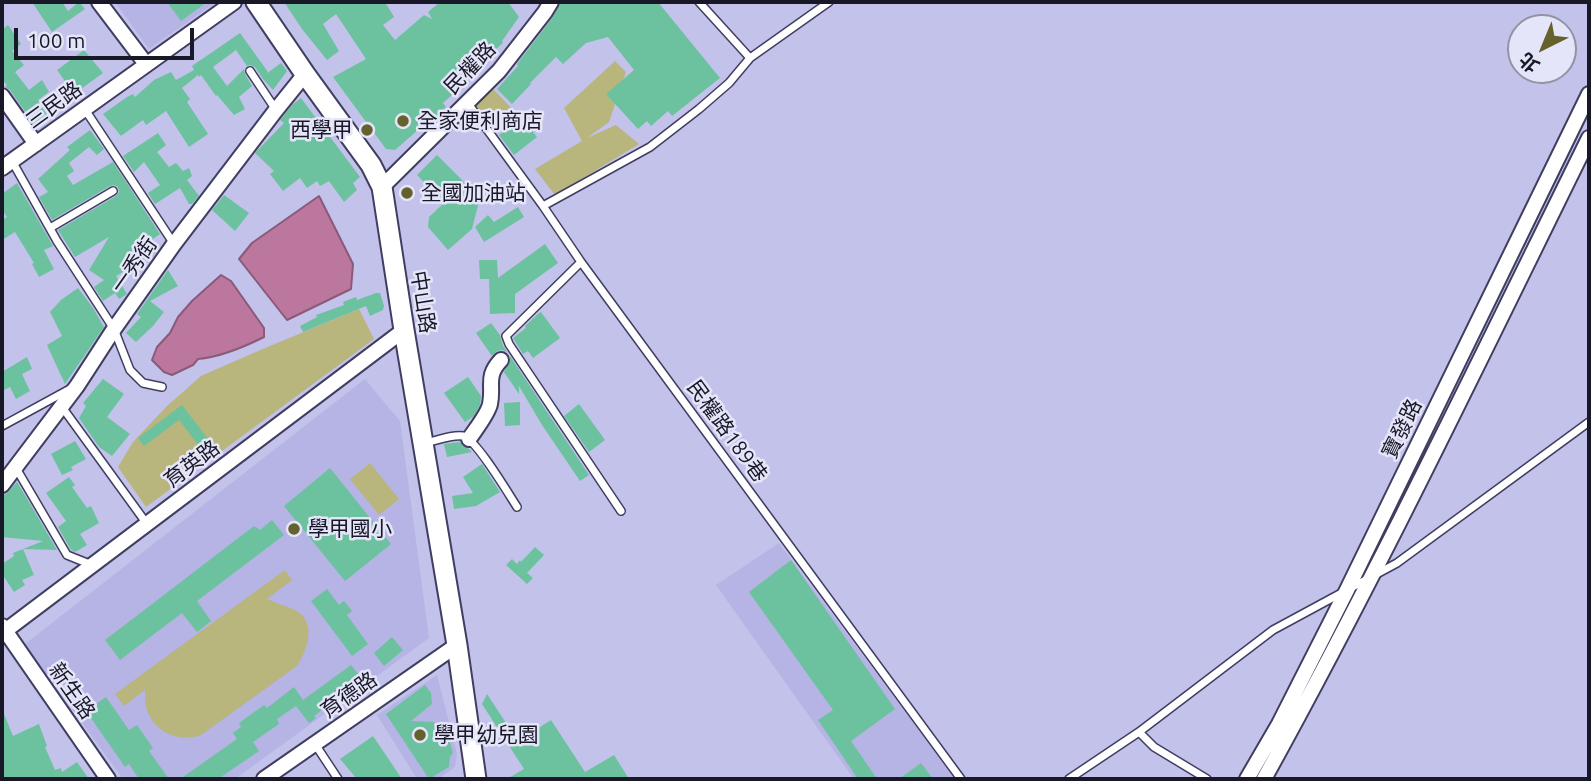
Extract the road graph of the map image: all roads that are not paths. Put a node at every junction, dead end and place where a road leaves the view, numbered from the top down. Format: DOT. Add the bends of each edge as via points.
graph roads {
  1 [pos="99,2"];
  2 [pos="234,2"];
  3 [pos="256,2"];
  4 [pos="551,2"];
  5 [pos="699,2"];
  6 [pos="829,2"];
  7 [pos="750,58"];
  8 [pos="146,64"];
  9 [pos="250,71"];
  10 [pos="305,74"];
  11 [pos="1589,94"];
  12 [pos="2,96"];
  13 [pos="467,102"];
  14 [pos="84,108"];
  15 [pos="276,110"];
  16 [pos="1589,138"];
  17 [pos="36,144"];
  18 [pos="7,165"];
  19 [pos="382,187"];
  20 [pos="113,191"];
  21 [pos="543,206"];
  22 [pos="50,228"];
  23 [pos="174,244"];
  24 [pos="580,262"];
  25 [pos="114,329"];
  26 [pos="404,330"];
  27 [pos="501,360"];
  28 [pos="77,386"];
  29 [pos="162,387"];
  30 [pos="62,407"];
  31 [pos="1589,422"];
  32 [pos="2,426"];
  33 [pos="469,439"];
  34 [pos="424,443"];
  35 [pos="15,468"];
  36 [pos="2,485"];
  37 [pos="517,506"];
  38 [pos="621,512"];
  39 [pos="147,524"];
  40 [pos="93,565"];
  41 [pos="1374,574"];
  42 [pos="1347,590"];
  43 [pos="4,629"];
  44 [pos="457,645"];
  45 [pos="1139,732"];
  46 [pos="315,744"];
  47 [pos="108,779"];
  48 [pos="264,779"];
  49 [pos="338,779"];
  50 [pos="476,779"];
  51 [pos="961,779"];
  52 [pos="1069,779"];
  53 [pos="1207,779"];
  54 [pos="1247,779"];
  55 [pos="1264,779"];
  1 -- 8 [label="street"];
  2 -- 8 [label="street, 三民路"];
  3 -- 10 [label="main road, 中山路"];
  4 -- 13 [label="street, 民權路" via="499,71"];
  5 -- 7 [label="lane"];
  6 -- 7 [label="lane"];
  7 -- 21 [label="lane" via="729,83 650,147"];
  8 -- 14 [label="street, 三民路"];
  9 -- 15 [label="lane"];
  10 -- 15 [label="street, 一秀街"];
  10 -- 19 [label="main road, 中山路"];
  11 -- 42 [label="street, 寶發路"];
  12 -- 17 [label="street"];
  13 -- 19 [label="street, 民權路"];
  13 -- 21 [label="lane, 民權路189巷"];
  14 -- 17 [label="street, 三民路"];
  14 -- 23 [label="lane"];
  15 -- 23 [label="street, 一秀街"];
  16 -- 41 [label="street, 寶發路"];
  17 -- 18 [label="street, 三民路"];
  18 -- 22 [label="lane"];
  19 -- 26 [label="main road, 中山路"];
  20 -- 22 [label="lane"];
  21 -- 24 [label="lane, 民權路189巷"];
  22 -- 25 [label="lane"];
  23 -- 25 [label="street, 一秀街"];
  24 -- 38 [label="lane" via="506,336"];
  24 -- 51 [label="lane, 民權路189巷"];
  25 -- 28 [label="street, 一秀街"];
  25 -- 29 [label="lane" via="130,370 144,383"];
  26 -- 34 [label="main road, 中山路"];
  26 -- 39 [label="street, 育英路"];
  27 -- 33 [label="street" via="490,384 490,405"];
  28 -- 30 [label="street, 一秀街"];
  28 -- 32 [label="lane"];
  30 -- 35 [label="street, 一秀街"];
  30 -- 39 [label="lane"];
  31 -- 41 [label="lane" via="1397,563"];
  33 -- 34 [label="lane" via="460,436"];
  33 -- 37 [label="lane"];
  34 -- 44 [label="main road, 中山路"];
  35 -- 36 [label="street, 一秀街"];
  35 -- 40 [label="lane" via="67,555"];
  39 -- 40 [label="street, 育英路"];
  40 -- 43 [label="street, 育英路"];
  41 -- 42 [label="lane"];
  41 -- 55 [label="street, 寶發路"];
  42 -- 45 [label="lane" via="1273,630"];
  42 -- 54 [label="street, 寶發路"];
  43 -- 47 [label="street, 新生路"];
  44 -- 46 [label="street, 育德路"];
  44 -- 50 [label="main road, 中山路"];
  45 -- 52 [label="lane"];
  45 -- 53 [label="lane" via="1154,747"];
  46 -- 48 [label="street, 育德路"];
  46 -- 49 [label="lane"];
}
